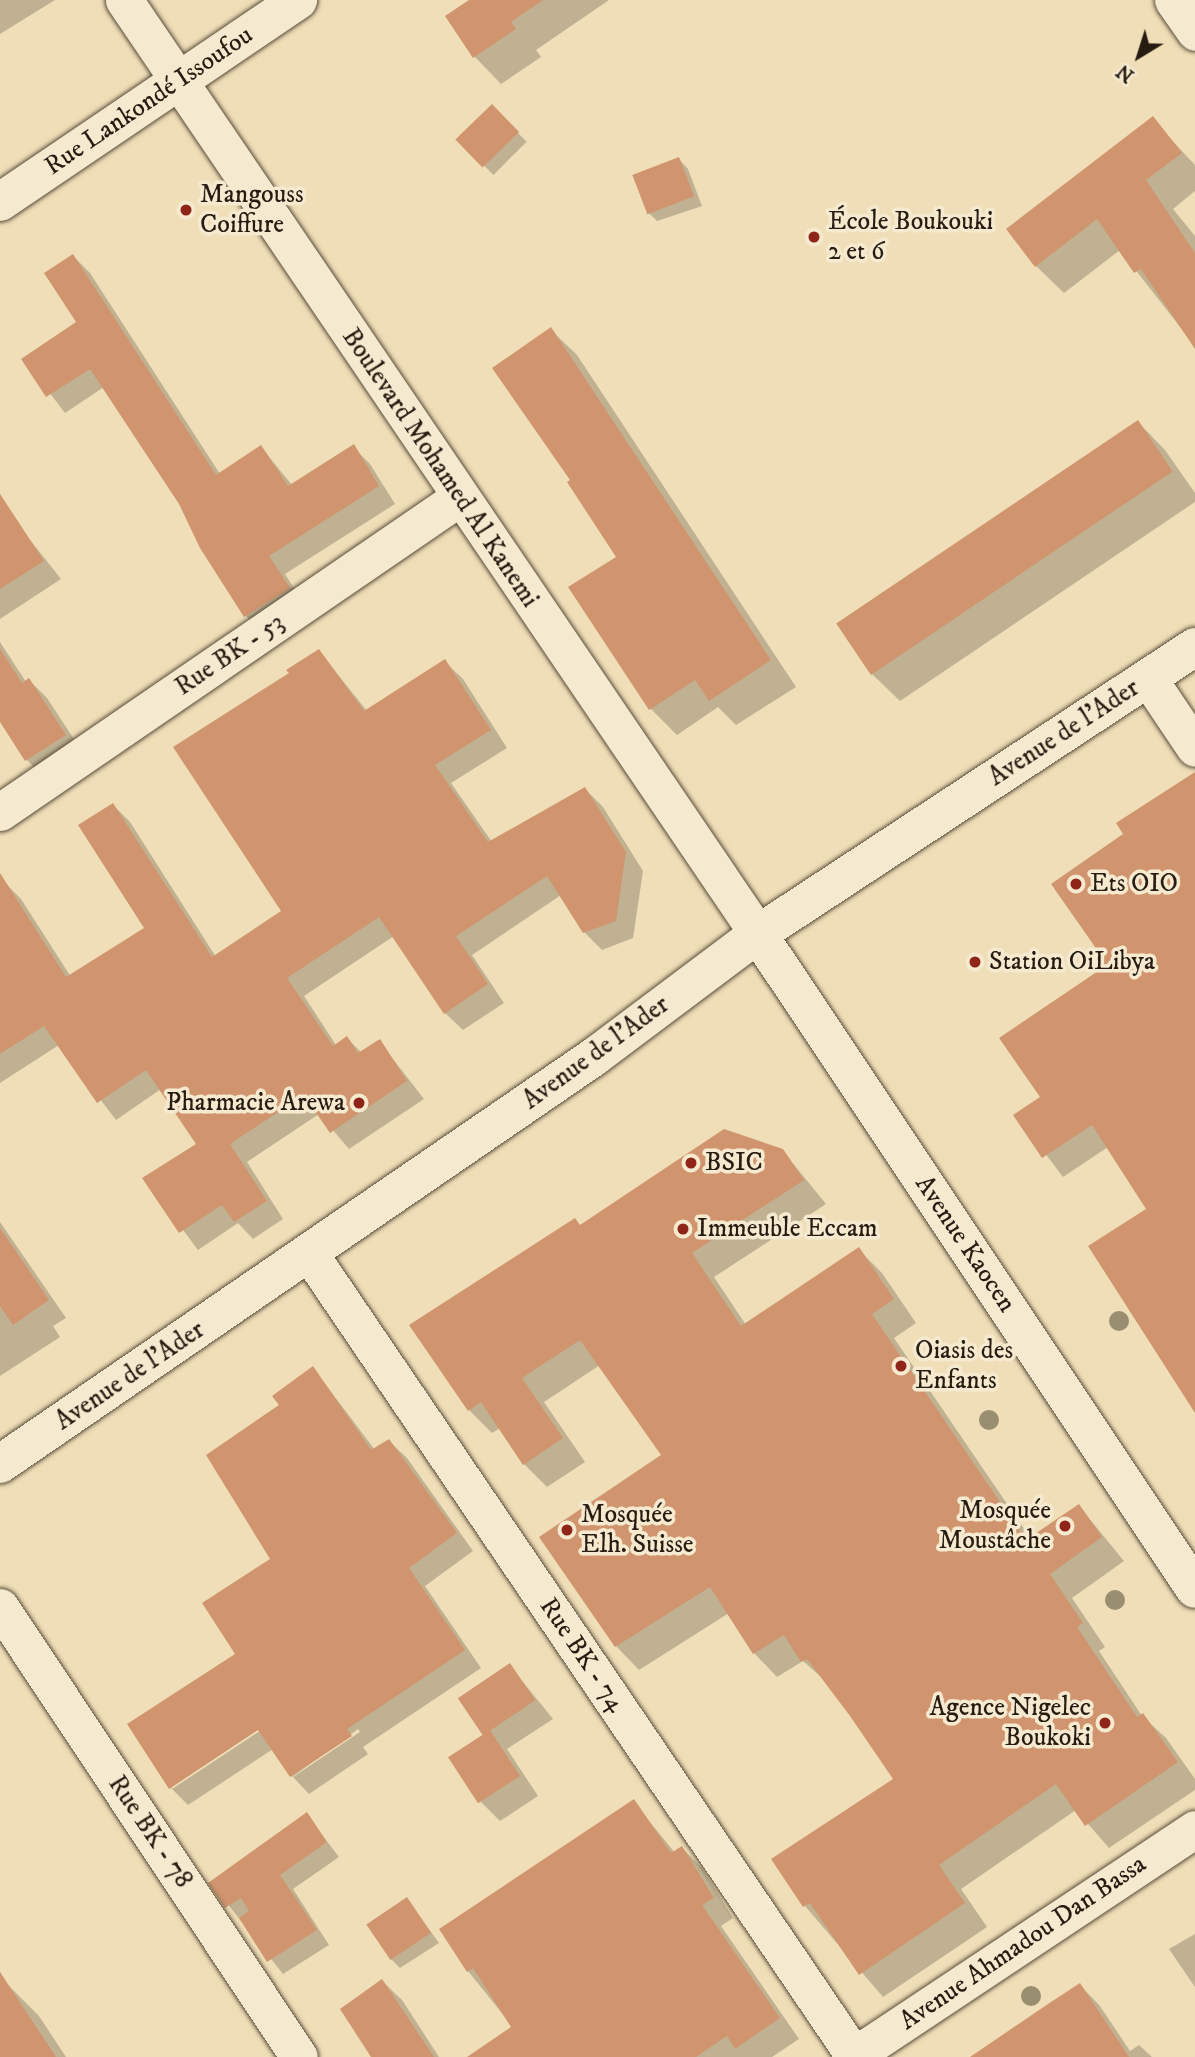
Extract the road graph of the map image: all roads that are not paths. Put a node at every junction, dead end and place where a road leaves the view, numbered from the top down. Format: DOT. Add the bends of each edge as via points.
graph roads {
  1 [pos="124,0"];
  2 [pos="298,0"];
  3 [pos="179,82"];
  4 [pos="0,202"];
  5 [pos="460,497"];
  6 [pos="1195,647"];
  7 [pos="1148,678"];
  8 [pos="1195,748"];
  9 [pos="0,812"];
  10 [pos="758,934"];
  11 [pos="309,1253"];
  12 [pos="0,1464"];
  13 [pos="1195,1589"];
  14 [pos="0,1607"];
  15 [pos="1195,1829"];
  16 [pos="854,2056"];
  17 [pos="299,2057"];
  1 -- 3 [label="street, Boulevard Mohamed Al Kanemi"];
  2 -- 3 [label="main road, Rue Lankondé Issoufou"];
  3 -- 4 [label="main road, Rue Lankondé Issoufou"];
  3 -- 5 [label="street, Boulevard Mohamed Al Kanemi"];
  5 -- 9 [label="street, Rue BK - 53"];
  5 -- 10 [label="street, Boulevard Mohamed Al Kanemi"];
  6 -- 7 [label="main road, Avenue de l'Ader"];
  7 -- 8 [label="street"];
  7 -- 10 [label="main road, Avenue de l'Ader"];
  10 -- 11 [label="main road, Avenue de l'Ader" via="594,1057"];
  10 -- 13 [label="main road, Avenue Kaocen"];
  11 -- 12 [label="main road, Avenue de l'Ader"];
  11 -- 16 [label="street, Rue BK - 74"];
  14 -- 17 [label="street, Rue BK - 78"];
  15 -- 16 [label="street, Avenue Ahmadou Dan Bassa"];
}
